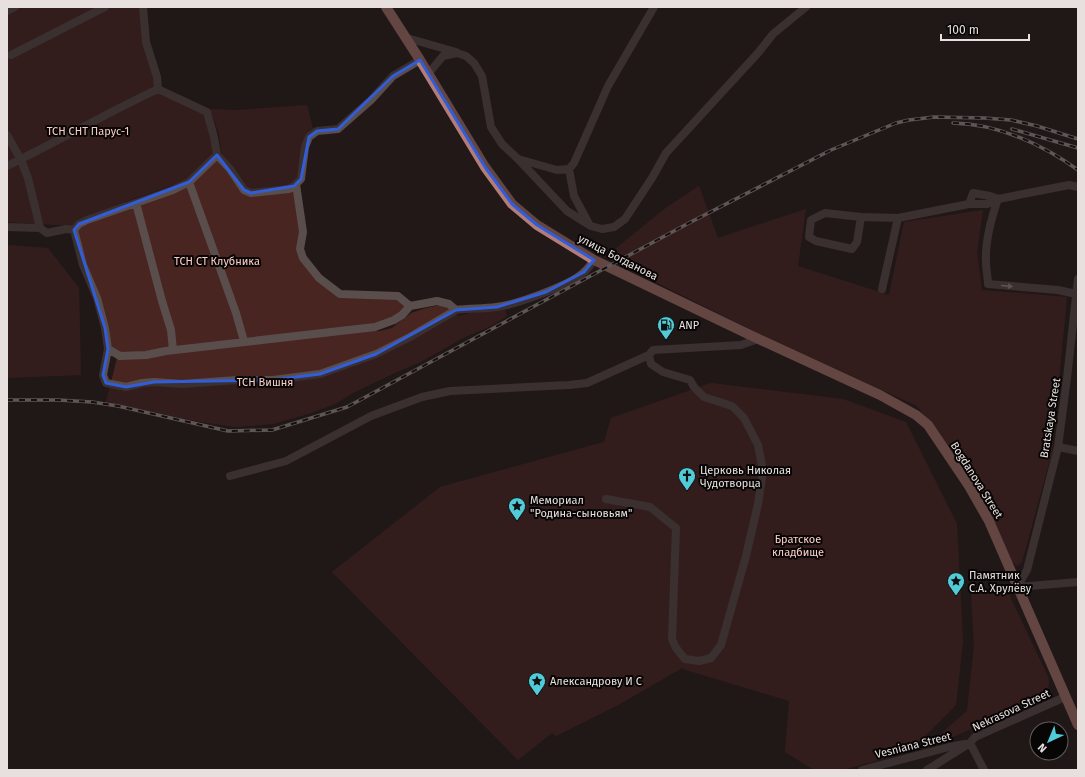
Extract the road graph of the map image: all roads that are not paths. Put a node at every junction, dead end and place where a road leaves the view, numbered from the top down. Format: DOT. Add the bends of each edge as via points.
graph roads {
  1 [pos="15,7"];
  2 [pos="105,7"];
  3 [pos="144,7"];
  4 [pos="386,7"];
  5 [pos="654,7"];
  6 [pos="806,7"];
  7 [pos="7,11"];
  8 [pos="407,38"];
  9 [pos="457,53"];
  10 [pos="11,54"];
  11 [pos="420,60"];
  12 [pos="428,74"];
  13 [pos="158,89"];
  14 [pos="7,135"];
  15 [pos="217,155"];
  16 [pos="518,159"];
  17 [pos="21,160"];
  18 [pos="7,166"];
  19 [pos="569,169"];
  20 [pos="189,182"];
  21 [pos="296,184"];
  22 [pos="1078,186"];
  23 [pos="998,199"];
  24 [pos="136,203"];
  25 [pos="861,217"];
  26 [pos="898,218"];
  27 [pos="591,226"];
  28 [pos="7,227"];
  29 [pos="40,228"];
  30 [pos="74,230"];
  31 [pos="594,260"];
  32 [pos="1078,279"];
  33 [pos="882,289"];
  34 [pos="1076,294"];
  35 [pos="410,306"];
  36 [pos="456,310"];
  37 [pos="758,339"];
  38 [pos="244,341"];
  39 [pos="108,349"];
  40 [pos="173,350"];
  41 [pos="649,355"];
  42 [pos="1058,447"];
  43 [pos="1078,451"];
  44 [pos="230,476"];
  45 [pos="606,499"];
  46 [pos="1078,582"];
  47 [pos="1017,587"];
  48 [pos="1065,697"];
  49 [pos="1078,725"];
  50 [pos="970,743"];
  51 [pos="862,770"];
  52 [pos="927,770"];
  53 [pos="984,770"];
  1 -- 7 [label="street"];
  2 -- 10 [label="street"];
  3 -- 13 [label="street" via="146,42"];
  4 -- 8 [label="main road, улица Богданова"];
  5 -- 19 [label="street" via="608,86"];
  6 -- 27 [label="street" via="773,34 666,153 625,219 614,228 602,229"];
  8 -- 9 [label="street"];
  8 -- 11 [label="main road, улица Богданова"];
  9 -- 12 [label="street" via="443,56"];
  9 -- 16 [label="street" via="474,63 482,76 491,127 502,144"];
  11 -- 12 [label="main road, улица Богданова"];
  11 -- 21 [label="street" via="393,76 371,100 338,129 317,131 308,137 301,179"];
  12 -- 31 [label="main road, улица Богданова" via="485,167 512,204 537,225"];
  13 -- 15 [label="street" via="207,112"];
  13 -- 17 [label="street"];
  14 -- 17 [label="street"];
  15 -- 20 [label="street"];
  15 -- 21 [label="street" via="244,190 251,193 289,189"];
  16 -- 19 [label="street" via="557,170"];
  16 -- 27 [label="street" via="567,211"];
  17 -- 18 [label="street"];
  17 -- 29 [label="street"];
  19 -- 27 [label="street" via="574,196"];
  20 -- 24 [label="street"];
  20 -- 38 [label="street"];
  21 -- 35 [label="street" via="303,232 300,249 303,258 319,278 340,294 398,296"];
  22 -- 23 [label="street" via="1069,185"];
  23 -- 26 [label="street" via="987,204 969,204"];
  23 -- 34 [label="street, one-way" via="991,217 986,247 988,284"];
  24 -- 30 [label="street" via="87,220"];
  24 -- 40 [label="street" via="171,330"];
  25 -- 25 [label="street" via="857,242 852,249 809,237 811,220 825,213"];
  25 -- 26 [label="street"];
  26 -- 33 [label="street"];
  28 -- 29 [label="street"];
  29 -- 30 [label="street" via="47,233 66,228"];
  30 -- 39 [label="street" via="83,265 97,298"];
  31 -- 36 [label="street" via="584,272 546,292 497,307"];
  31 -- 37 [label="main road, улица Богданова"];
  32 -- 34 [label="street, Bratskaya Street"];
  34 -- 42 [label="street, Bratskaya Street"];
  35 -- 36 [label="street" via="437,301 449,304"];
  35 -- 38 [label="street" via="402,316 375,327"];
  36 -- 39 [label="street" via="376,354 320,374 273,380 182,384 154,382 126,387 106,383 103,375"];
  37 -- 41 [label="street" via="741,345 652,350"];
  37 -- 47 [label="main road, улица Богданова" via="880,395 916,415 928,425 989,520"];
  38 -- 40 [label="street"];
  39 -- 40 [label="street" via="120,356"];
  41 -- 44 [label="street" via="587,384 450,391 422,397 371,416 286,461"];
  41 -- 45 [label="street" via="651,364 663,372 690,380 704,397 732,406 744,418 758,445 763,471 758,504 721,645 712,658 699,661 685,659 672,639 676,528 650,507"];
  42 -- 43 [label="street"];
  42 -- 47 [label="street, Bratskaya Street" via="1027,570"];
  46 -- 47 [label="street"];
  47 -- 48 [label="main road"];
  48 -- 49 [label="main road"];
  48 -- 50 [label="street, Nekrasova Street" via="975,737"];
  50 -- 51 [label="street, Vesniana Street"];
  50 -- 52 [label="street, Nekrasova Street"];
  50 -- 53 [label="street"];
}
